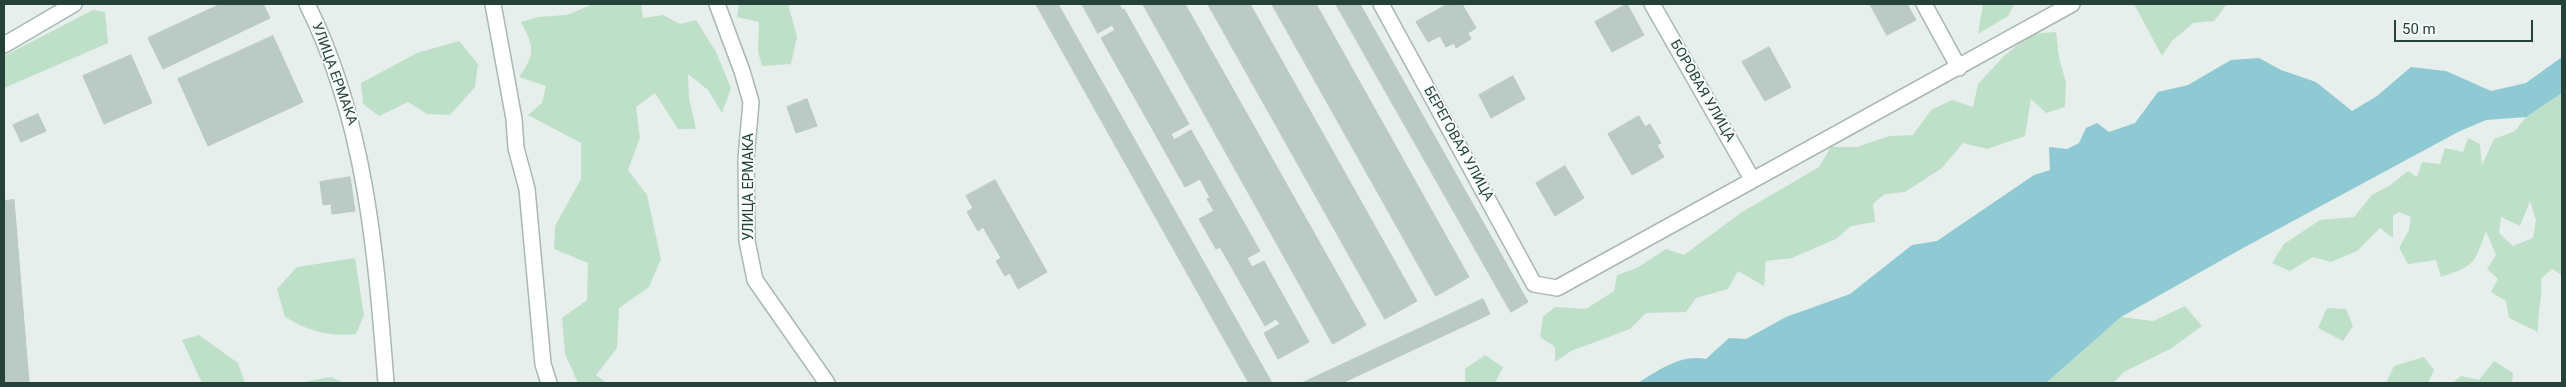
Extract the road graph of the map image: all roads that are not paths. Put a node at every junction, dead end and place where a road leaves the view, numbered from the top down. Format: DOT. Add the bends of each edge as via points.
graph roads {
  1 [pos="74,4"];
  2 [pos="307,4"];
  3 [pos="493,4"];
  4 [pos="717,4"];
  5 [pos="1382,4"];
  6 [pos="1652,4"];
  7 [pos="1924,4"];
  8 [pos="2072,4"];
  9 [pos="4,45"];
  10 [pos="1959,68"];
  11 [pos="1752,179"];
  12 [pos="386,383"];
  13 [pos="548,383"];
  14 [pos="827,383"];
  1 -- 9 [label="street"];
  2 -- 12 [label="street, УЛИЦА ЕРМАКА" via="342,89 356,135 365,179"];
  3 -- 13 [label="street" via="514,119 516,148 527,189 543,364"];
  4 -- 14 [label="street, УЛИЦА ЕРМАКА" via="751,102 746,158 747,241 755,280"];
  5 -- 11 [label="street, БЕРЕГОВАЯ УЛИЦА" via="1534,284 1557,288"];
  6 -- 11 [label="street, БОРОВАЯ УЛИЦА"];
  7 -- 10 [label="street"];
  8 -- 10 [label="street"];
  10 -- 11 [label="street"];
}
